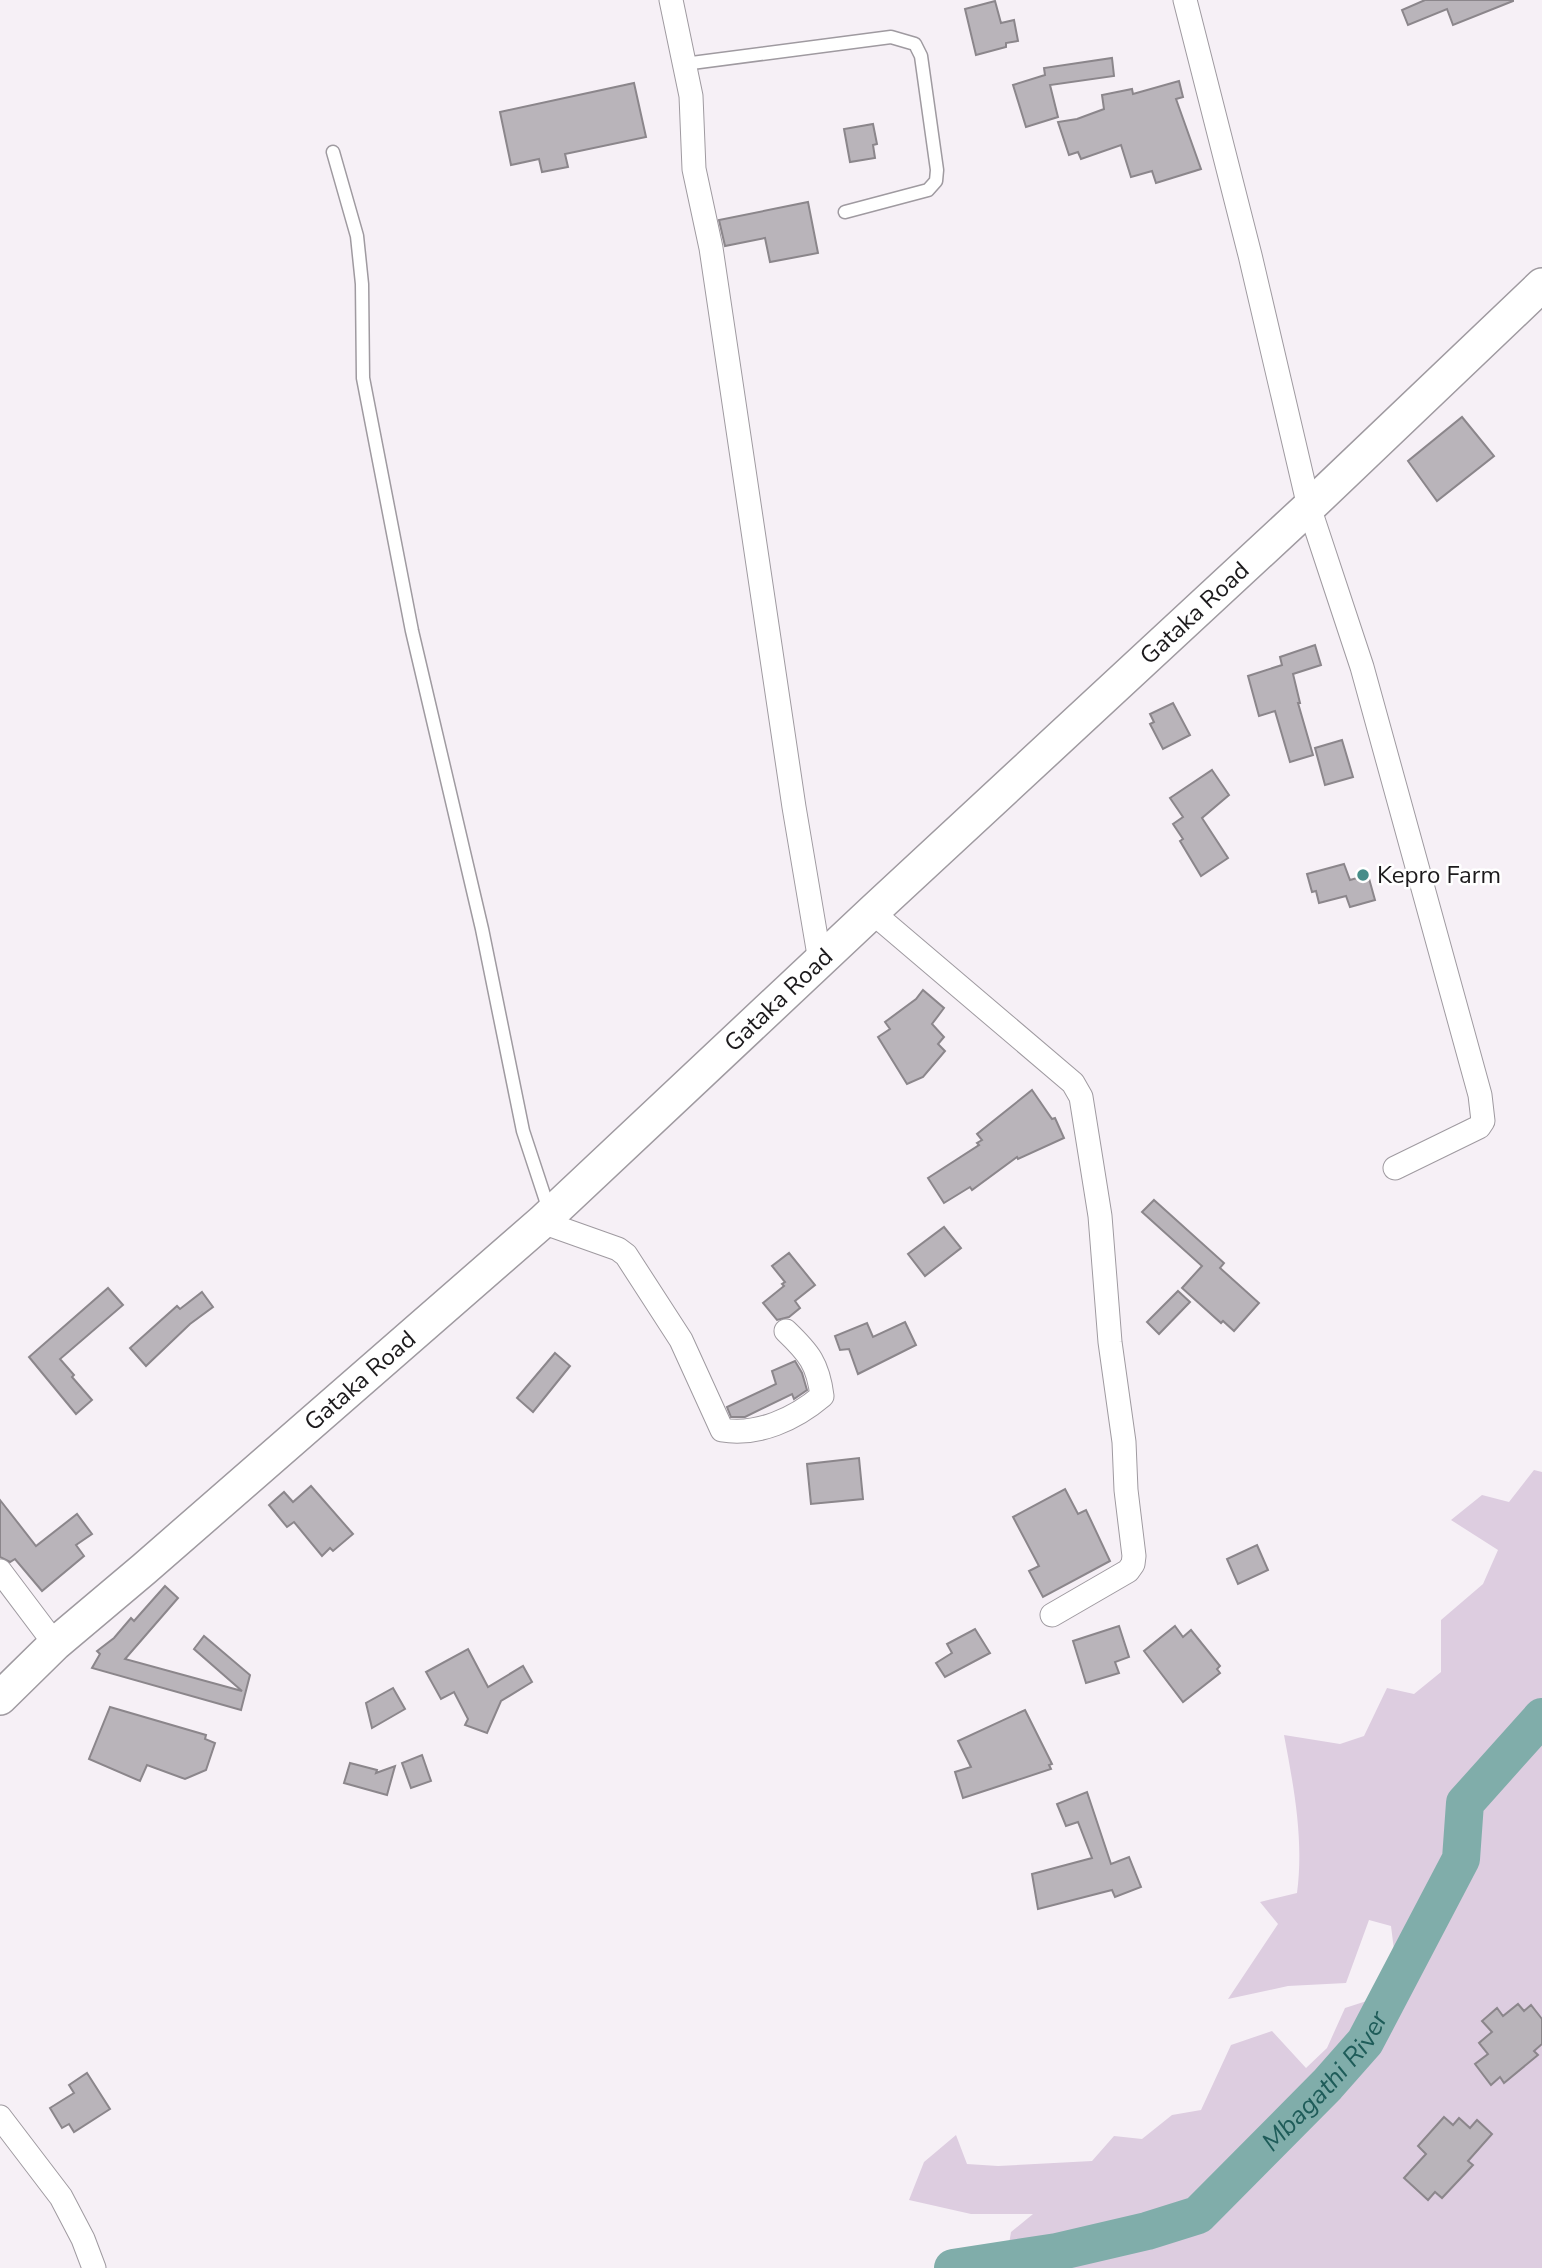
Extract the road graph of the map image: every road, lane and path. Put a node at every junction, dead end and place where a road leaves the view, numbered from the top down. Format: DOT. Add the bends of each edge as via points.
graph roads {
  1 [pos="671,0"];
  2 [pos="1185,0"];
  3 [pos="684,64"];
  4 [pos="333,152"];
  5 [pos="845,212"];
  6 [pos="1542,285"];
  7 [pos="1310,507"];
  8 [pos="872,912"];
  9 [pos="820,961"];
  10 [pos="1395,1168"];
  11 [pos="546,1218"];
  12 [pos="786,1331"];
  13 [pos="0,1571"];
  14 [pos="1052,1615"];
  15 [pos="55,1644"];
  16 [pos="0,1698"];
  17 [pos="0,2118"];
  18 [pos="94,2268"];
  1 -- 3 [label="street"];
  2 -- 7 [label="street"];
  3 -- 5 [label="lane" via="891,37 915,44 923,69 936,181 928,190"];
  3 -- 9 [label="street" via="691,96 694,169 711,248"];
  4 -- 11 [label="lane" via="357,236 363,378 412,631"];
  6 -- 7 [label="street, Gataka Road"];
  7 -- 8 [label="street, Gataka Road"];
  7 -- 10 [label="street" via="1362,667 1483,1121"];
  8 -- 9 [label="street, Gataka Road"];
  8 -- 14 [label="street" via="1073,1083 1081,1097 1100,1216 1134,1556 1128,1571"];
  9 -- 11 [label="street, Gataka Road"];
  11 -- 12 [label="street" via="626,1255 681,1340 722,1430 753,1432 805,1411 822,1395 820,1374 808,1352"];
  11 -- 15 [label="street, Gataka Road"];
  13 -- 15 [label="street"];
  15 -- 16 [label="street, Gataka Road"];
  17 -- 18 [label="street" via="61,2197"];
}
